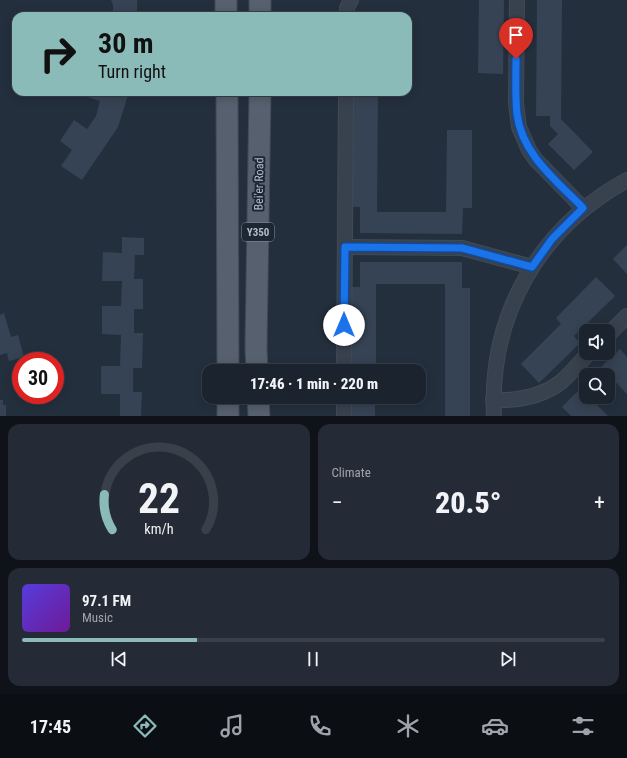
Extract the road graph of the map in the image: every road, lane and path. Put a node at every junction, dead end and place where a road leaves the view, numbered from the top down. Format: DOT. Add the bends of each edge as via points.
graph roads {
  1 [pos="226,0"];
  2 [pos="260,0"];
  3 [pos="351,0"];
  4 [pos="517,0"];
  5 [pos="226,12"];
  6 [pos="260,12"];
  7 [pos="346,12"];
  8 [pos="227,96"];
  9 [pos="260,96"];
  10 [pos="346,96"];
  11 [pos="627,180"];
  12 [pos="583,208"];
  13 [pos="345,247"];
  14 [pos="532,267"];
  15 [pos="627,316"];
  16 [pos="615,327"];
  17 [pos="582,360"];
  18 [pos="228,364"];
  19 [pos="257,364"];
  20 [pos="344,364"];
  21 [pos="493,400"];
  22 [pos="228,404"];
  23 [pos="258,404"];
  24 [pos="344,404"];
  25 [pos="228,416"];
  26 [pos="259,416"];
  27 [pos="344,416"];
  28 [pos="494,416"];
  1 -- 5 [label="main road"];
  2 -- 6 [label="main road"];
  3 -- 7 [label="street"];
  4 -- 12 [label="street" via="516,103 520,127 536,160"];
  8 -- 18 [label="main road, Y350"];
  9 -- 19 [label="main road, Bei'er Road / Y350"];
  10 -- 13 [label="street"];
  11 -- 12 [label="street"];
  12 -- 14 [label="street" via="552,239"];
  13 -- 14 [label="street" via="462,248"];
  13 -- 20 [label="street"];
  14 -- 21 [label="street" via="517,294 502,335"];
  15 -- 16 [label="street"];
  17 -- 21 [label="street" via="561,381 540,393 517,400"];
  21 -- 28 [label="street"];
  22 -- 25 [label="main road"];
  23 -- 26 [label="main road"];
  24 -- 27 [label="street"];
}
